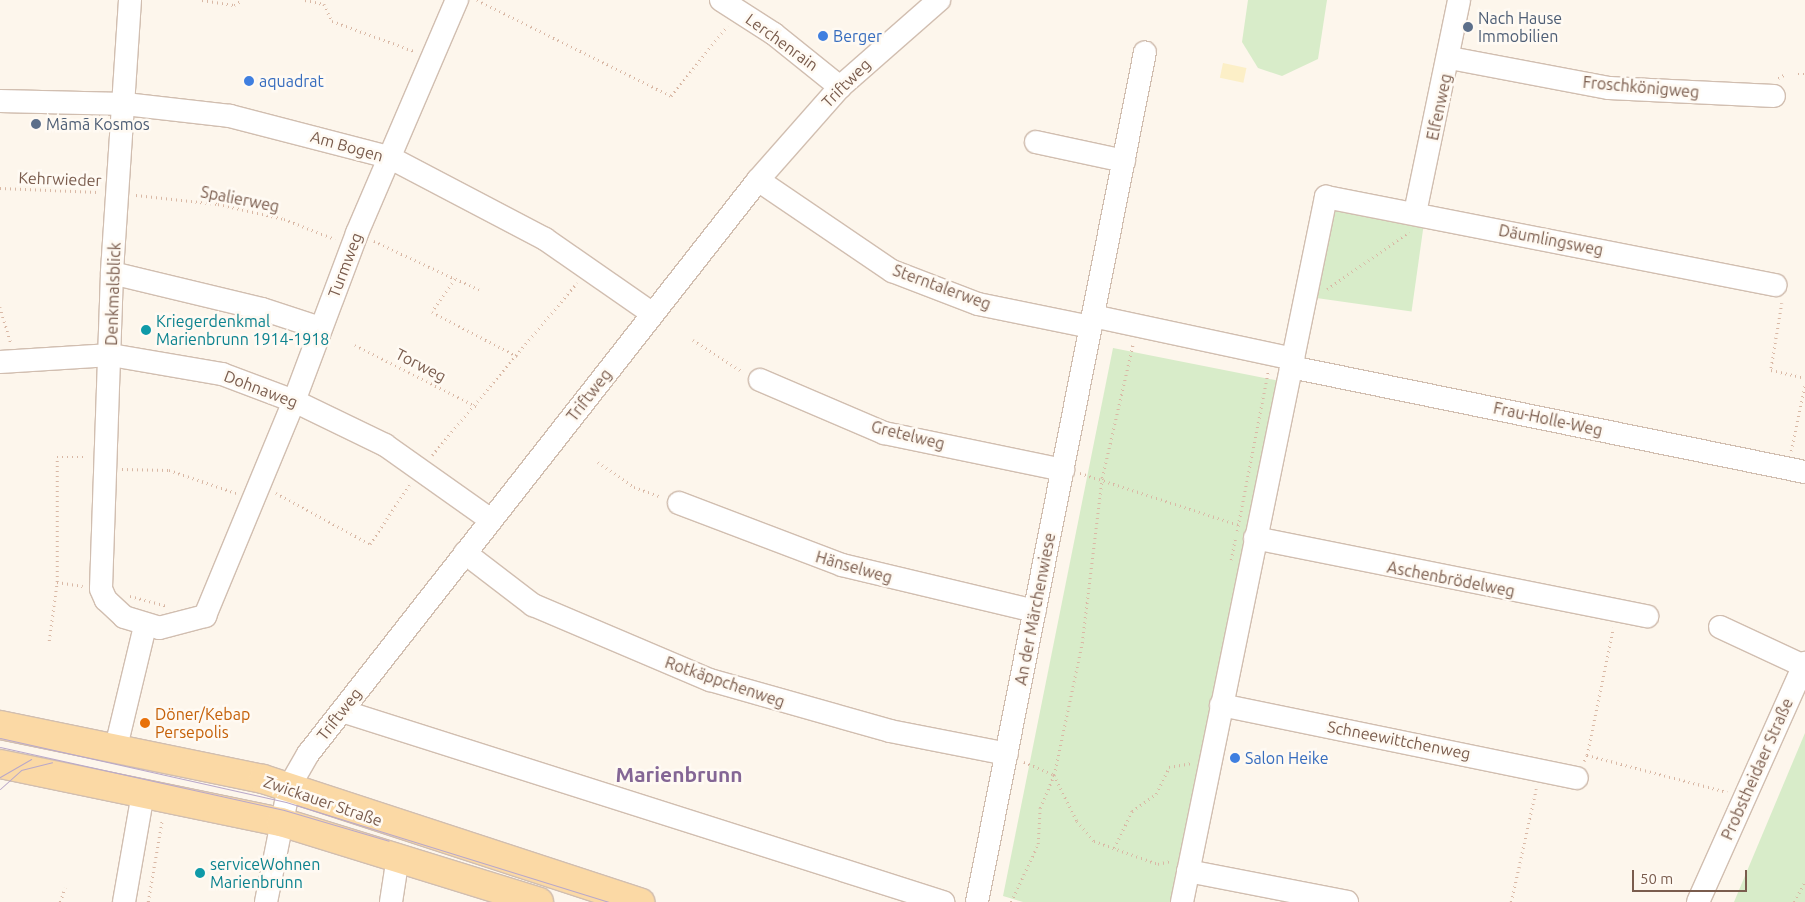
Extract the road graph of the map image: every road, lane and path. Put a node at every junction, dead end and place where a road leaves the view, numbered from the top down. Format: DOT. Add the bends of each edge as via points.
graph roads {
  1 [pos="130,0"];
  2 [pos="202,0"];
  3 [pos="242,0"];
  4 [pos="305,0"];
  5 [pos="457,0"];
  6 [pos="477,0"];
  7 [pos="939,0"];
  8 [pos="1459,0"];
  9 [pos="730,5"];
  10 [pos="1145,52"];
  11 [pos="430,57"];
  12 [pos="1450,58"];
  13 [pos="1798,74"];
  14 [pos="1805,74"];
  15 [pos="840,87"];
  16 [pos="1774,96"];
  17 [pos="0,101"];
  18 [pos="125,104"];
  19 [pos="1036,142"];
  20 [pos="389,157"];
  21 [pos="1124,161"];
  22 [pos="758,180"];
  23 [pos="0,188"];
  24 [pos="118,193"];
  25 [pos="1418,214"];
  26 [pos="374,241"];
  27 [pos="352,245"];
  28 [pos="589,268"];
  29 [pos="112,273"];
  30 [pos="455,279"];
  31 [pos="1775,285"];
  32 [pos="479,290"];
  33 [pos="1305,303"];
  34 [pos="0,308"];
  35 [pos="653,314"];
  36 [pos="1092,321"];
  37 [pos="320,328"];
  38 [pos="693,340"];
  39 [pos="1133,344"];
  40 [pos="355,345"];
  41 [pos="111,355"];
  42 [pos="517,356"];
  43 [pos="10,362"];
  44 [pos="1292,363"];
  45 [pos="1805,378"];
  46 [pos="760,380"];
  47 [pos="1805,384"];
  48 [pos="294,401"];
  49 [pos="476,406"];
  50 [pos="109,462"];
  51 [pos="598,462"];
  52 [pos="420,468"];
  53 [pos="1063,470"];
  54 [pos="1796,470"];
  55 [pos="1102,478"];
  56 [pos="256,491"];
  57 [pos="679,503"];
  58 [pos="491,520"];
  59 [pos="1256,533"];
  60 [pos="465,553"];
  61 [pos="1616,610"];
  62 [pos="1034,611"];
  63 [pos="1647,616"];
  64 [pos="145,626"];
  65 [pos="1720,627"];
  66 [pos="49,641"];
  67 [pos="1804,665"];
  68 [pos="1221,704"];
  69 [pos="342,711"];
  70 [pos="0,725"];
  71 [pos="116,747"];
  72 [pos="1007,754"];
  73 [pos="1587,755"];
  74 [pos="1191,763"];
  75 [pos="0,764"];
  76 [pos="1540,769"];
  77 [pos="1054,775"];
  78 [pos="1577,778"];
  79 [pos="289,787"];
  80 [pos="154,795"];
  81 [pos="1743,797"];
  82 [pos="281,822"];
  83 [pos="1114,848"];
  84 [pos="398,857"];
  85 [pos="1189,867"];
  86 [pos="1805,881"];
  87 [pos="65,888"];
  88 [pos="60,902"];
  89 [pos="124,902"];
  90 [pos="148,902"];
  91 [pos="266,902"];
  92 [pos="391,902"];
  93 [pos="539,902"];
  94 [pos="640,902"];
  95 [pos="943,902"];
  96 [pos="977,902"];
  97 [pos="1010,902"];
  98 [pos="1182,902"];
  99 [pos="1348,902"];
  100 [pos="1511,902"];
  101 [pos="1698,902"];
  102 [pos="1794,902"];
  1 -- 18 [label="street, Denkmalsblick"];
  2 -- 3 [label="path" via="234,5"];
  4 -- 11 [label="path" via="324,4 332,21"];
  5 -- 11 [label="street, Turmweg"];
  6 -- 9 [label="path" via="671,96"];
  7 -- 15 [label="street, Triftweg"];
  8 -- 12 [label="street, Elfenweg"];
  9 -- 15 [label="street, Lerchenrain"];
  10 -- 21 [label="street, An der Märchenwiese"];
  11 -- 20 [label="street, Turmweg"];
  12 -- 16 [label="street, Froschkönigweg" via="1609,88"];
  12 -- 25 [label="street, Elfenweg"];
  13 -- 14 [label="path"];
  15 -- 22 [label="street, Triftweg"];
  17 -- 18 [label="street, Am Bogen"];
  18 -- 20 [label="street, Am Bogen" via="230,116"];
  18 -- 24 [label="street, Denkmalsblick"];
  19 -- 21 [label="street"];
  20 -- 27 [label="street, Turmweg"];
  20 -- 28 [label="street, Am Bogen" via="502,214"];
  21 -- 36 [label="street, An der Märchenwiese"];
  22 -- 35 [label="street, Triftweg"];
  22 -- 36 [label="street, Sterntalerweg" via="892,271 978,304"];
  23 -- 24 [label="path, Kehrwieder"];
  24 -- 27 [label="path, Spalierweg" via="218,204 284,219"];
  24 -- 29 [label="street, Denkmalsblick"];
  25 -- 31 [label="street, Däumlingsweg"];
  25 -- 33 [label="path" via="1418,226"];
  25 -- 33 [label="street, Däumlingsweg" via="1326,197"];
  26 -- 30 [label="path"];
  27 -- 37 [label="street, Turmweg"];
  28 -- 35 [label="street, Am Bogen"];
  28 -- 42 [label="path"];
  29 -- 37 [label="street" via="262,309"];
  29 -- 41 [label="street, Denkmalsblick"];
  30 -- 32 [label="path"];
  30 -- 42 [label="path" via="432,312"];
  31 -- 45 [label="path" via="1783,305 1771,370"];
  33 -- 44 [label="street"];
  34 -- 43 [label="path"];
  35 -- 58 [label="street, Triftweg"];
  36 -- 44 [label="street"];
  36 -- 53 [label="street, An der Märchenwiese"];
  37 -- 48 [label="street, Turmweg"];
  38 -- 46 [label="path"];
  39 -- 55 [label="path"];
  40 -- 49 [label="path, Torweg"];
  41 -- 43 [label="street, Dohnaweg"];
  41 -- 48 [label="street, Dohnaweg" via="222,374"];
  41 -- 50 [label="street, Denkmalsblick"];
  42 -- 49 [label="path"];
  44 -- 54 [label="street, Frau-Holle-Weg"];
  44 -- 59 [label="street"];
  46 -- 53 [label="street, Gretelweg" via="884,433"];
  47 -- 54 [label="path"];
  48 -- 52 [label="street, Dohnaweg" via="363,433"];
  48 -- 56 [label="street, Turmweg"];
  49 -- 52 [label="path"];
  50 -- 56 [label="path" via="170,470"];
  50 -- 64 [label="street, Denkmalsblick" via="101,589 116,611"];
  50 -- 66 [label="path" via="57,458 57,582"];
  51 -- 57 [label="path" via="634,487"];
  52 -- 56 [label="path" via="370,544"];
  52 -- 58 [label="street, Dohnaweg"];
  53 -- 55 [label="path"];
  53 -- 62 [label="street, An der Märchenwiese"];
  55 -- 59 [label="path"];
  55 -- 77 [label="path" via="1082,643"];
  56 -- 64 [label="street, Turmweg" via="205,616 178,626"];
  57 -- 62 [label="street, Hänselweg" via="842,565"];
  58 -- 60 [label="street, Triftweg"];
  59 -- 61 [label="street, Aschenbrödelweg"];
  59 -- 68 [label="street"];
  60 -- 69 [label="street, Triftweg"];
  60 -- 72 [label="street, Rotkäppchenweg" via="533,605 710,680 890,731"];
  61 -- 63 [label="street, Aschenbrödelweg"];
  61 -- 73 [label="path"];
  62 -- 72 [label="street, An der Märchenwiese"];
  64 -- 71 [label="street"];
  65 -- 67 [label="street"];
  67 -- 81 [label="street, Probstheidaer Straße"];
  68 -- 76 [label="street, Schneewittchenweg"];
  68 -- 85 [label="street"];
  69 -- 79 [label="street, Triftweg"];
  69 -- 95 [label="street"];
  70 -- 71 [label="main road, Zwickauer Straße"];
  71 -- 79 [label="main road, Zwickauer Straße"];
  72 -- 77 [label="path"];
  72 -- 96 [label="street, An der Märchenwiese"];
  73 -- 78 [label="path"];
  73 -- 81 [label="path"];
  74 -- 83 [label="path" via="1169,767 1156,794 1132,811"];
  75 -- 80 [label="main road, Zwickauer Straße"];
  76 -- 78 [label="street, Schneewittchenweg"];
  76 -- 100 [label="path"];
  77 -- 83 [label="path" via="1077,821 1094,841"];
  77 -- 97 [label="path" via="1040,808 1038,844"];
  79 -- 82 [label="street, Triftweg"];
  79 -- 94 [label="main road, Zwickauer Straße"];
  80 -- 82 [label="main road, Zwickauer Straße"];
  80 -- 89 [label="street"];
  80 -- 90 [label="path"];
  81 -- 101 [label="street, Probstheidaer Straße"];
  82 -- 84 [label="main road, Zwickauer Straße"];
  82 -- 91 [label="street, Triftweg"];
  83 -- 85 [label="path" via="1158,864"];
  84 -- 92 [label="street"];
  84 -- 93 [label="main road, Zwickauer Straße"];
  85 -- 98 [label="street"];
  85 -- 99 [label="street"];
  86 -- 102 [label="path"];
  87 -- 88 [label="path"];
}
